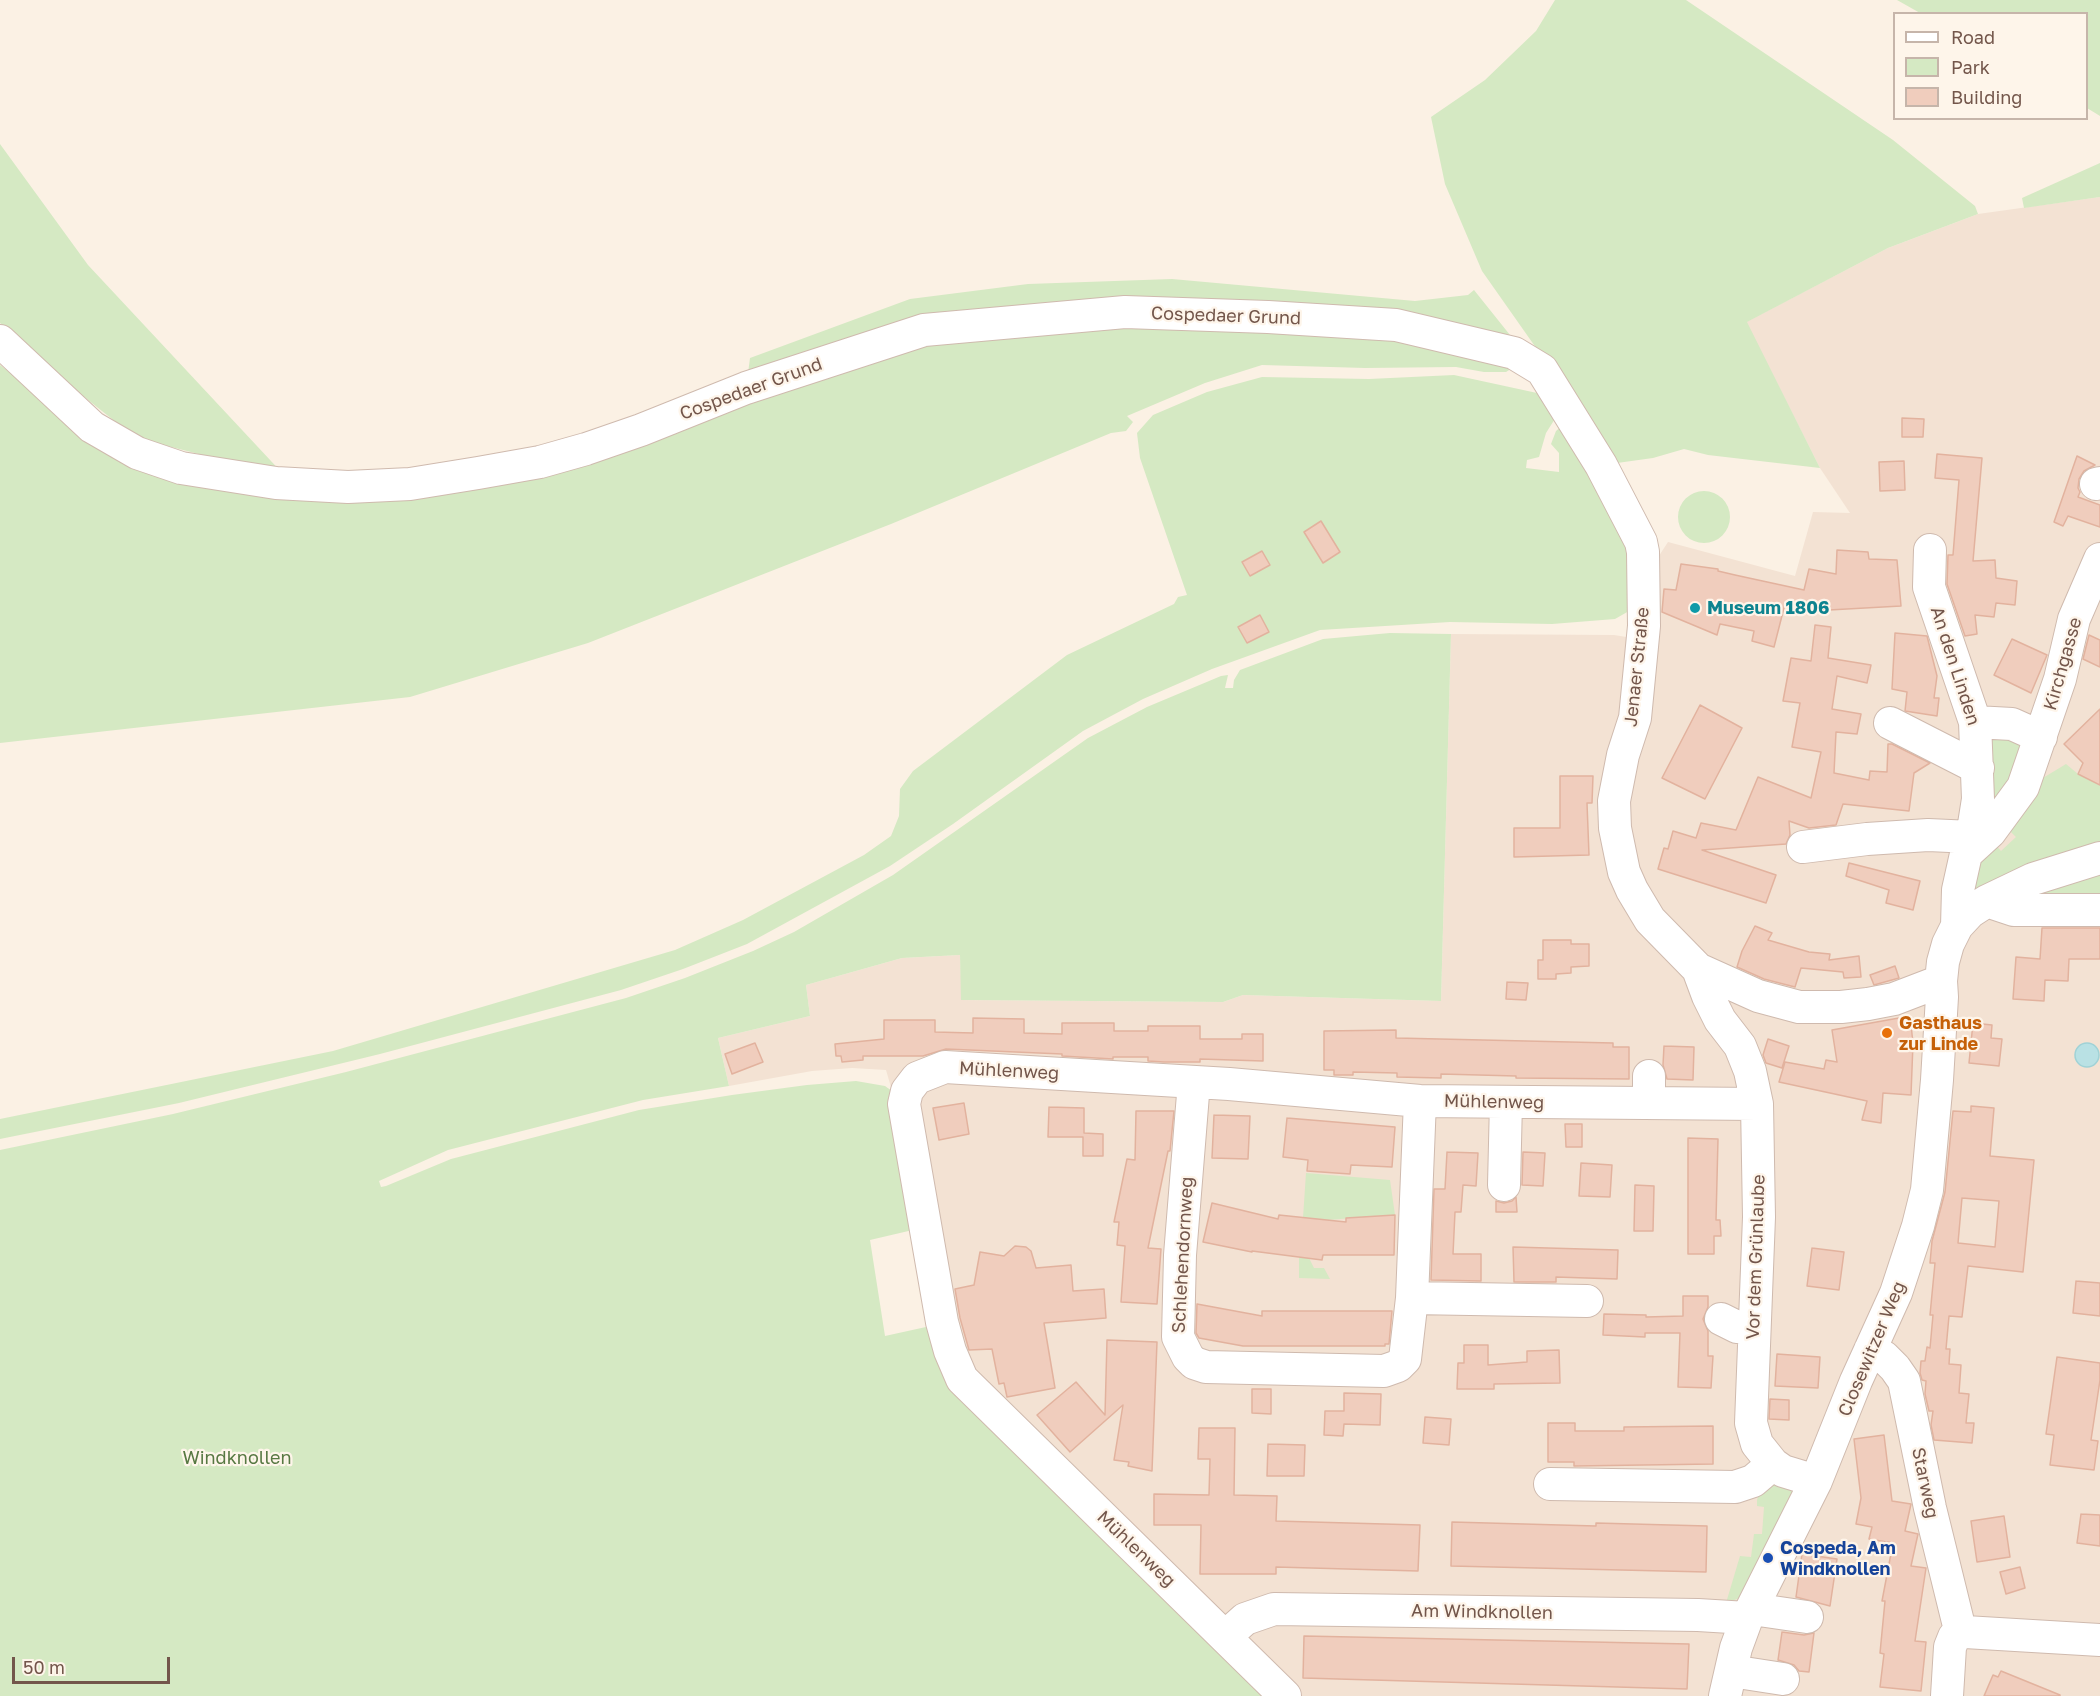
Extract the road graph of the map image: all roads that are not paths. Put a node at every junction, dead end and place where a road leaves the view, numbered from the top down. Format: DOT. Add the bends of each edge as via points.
graph roads {
  1 [pos="0,341"];
  2 [pos="1542,370"];
  3 [pos="1930,550"];
  4 [pos="2100,558"];
  5 [pos="1975,722"];
  6 [pos="1892,730"];
  7 [pos="2041,737"];
  8 [pos="1955,763"];
  9 [pos="1812,842"];
  10 [pos="1969,846"];
  11 [pos="2100,858"];
  12 [pos="1987,901"];
  13 [pos="2100,910"];
  14 [pos="1956,926"];
  15 [pos="1698,969"];
  16 [pos="1941,981"];
  17 [pos="1758,996"];
  18 [pos="1740,1046"];
  19 [pos="1194,1082"];
  20 [pos="1420,1101"];
  21 [pos="1506,1102"];
  22 [pos="1757,1104"];
  23 [pos="1504,1185"];
  24 [pos="1412,1298"];
  25 [pos="1587,1301"];
  26 [pos="1721,1319"];
  27 [pos="1754,1328"];
  28 [pos="1870,1350"];
  29 [pos="1773,1464"];
  30 [pos="1816,1481"];
  31 [pos="1550,1485"];
  32 [pos="1749,1613"];
  33 [pos="1807,1617"];
  34 [pos="1960,1630"];
  35 [pos="1226,1636"];
  36 [pos="2100,1640"];
  37 [pos="1783,1679"];
  38 [pos="1728,1683"];
  39 [pos="1285,1696"];
  40 [pos="1947,1696"];
  1 -- 2 [label="street, Cospedaer Grund" via="92,427 137,453 181,468 276,483 348,486 410,484 574,453 746,387 924,330 1125,312 1396,325 1514,353"];
  2 -- 15 [label="street, Jenaer Straße" via="1601,465 1641,542 1644,626 1635,718 1614,801 1615,828 1624,872 1640,905"];
  3 -- 5 [label="street, An den Linden" via="1929,587"];
  4 -- 7 [label="street, Kirchgasse" via="2074,619"];
  5 -- 7 [label="street, Kirchgasse" via="2012,724"];
  5 -- 8 [label="street, An den Linden"];
  6 -- 8 [label="street"];
  7 -- 10 [label="street, Kirchgasse" via="2023,787 1990,832"];
  8 -- 10 [label="street, An den Linden" via="1978,799"];
  9 -- 10 [label="street" via="1928,835"];
  10 -- 14 [label="street" via="1958,890"];
  11 -- 12 [label="street" via="2033,879"];
  12 -- 13 [label="street" via="2014,910"];
  12 -- 14 [label="street"];
  14 -- 16 [label="street" via="1943,962"];
  15 -- 17 [label="street, Jenaer Straße"];
  15 -- 18 [label="street, Vor dem Grünlaube" via="1720,1020"];
  16 -- 17 [label="street, Jenaer Straße" via="1894,999 1841,1007 1799,1007"];
  16 -- 28 [label="street, Closewitzer Weg" via="1927,1190 1902,1276"];
  17 -- 18 [label="street" via="1744,1019"];
  18 -- 22 [label="street, Vor dem Grünlaube"];
  19 -- 20 [label="street, Mühlenweg"];
  19 -- 24 [label="street, Schlehendornweg" via="1180,1255 1178,1337 1188,1358 1206,1367 1222,1368 1392,1369 1406,1359 1408,1352"];
  19 -- 35 [label="street, Mühlenweg" via="945,1067 917,1078 907,1091 904,1104 942,1322 962,1379"];
  20 -- 21 [label="street, Mühlenweg"];
  20 -- 24 [label="street, Schlehendornweg"];
  21 -- 22 [label="street, Mühlenweg" via="1649,1089"];
  21 -- 23 [label="street"];
  22 -- 27 [label="street, Vor dem Grünlaube" via="1759,1217"];
  24 -- 25 [label="street"];
  26 -- 27 [label="street" via="1737,1327"];
  27 -- 29 [label="street, Vor dem Grünlaube" via="1751,1423 1757,1444"];
  28 -- 30 [label="street, Closewitzer Weg"];
  28 -- 34 [label="street, Starweg" via="1884,1357 1904,1381"];
  29 -- 30 [label="street"];
  29 -- 31 [label="street" via="1753,1481 1734,1487"];
  30 -- 32 [label="street, Closewitzer Weg"];
  32 -- 33 [label="street, Am Windknollen"];
  32 -- 35 [label="street, Am Windknollen" via="1274,1609 1245,1619"];
  32 -- 38 [label="street, Closewitzer Weg"];
  34 -- 36 [label="street"];
  34 -- 40 [label="street" via="1950,1647"];
  35 -- 39 [label="street, Mühlenweg"];
  37 -- 38 [label="street"];
}
